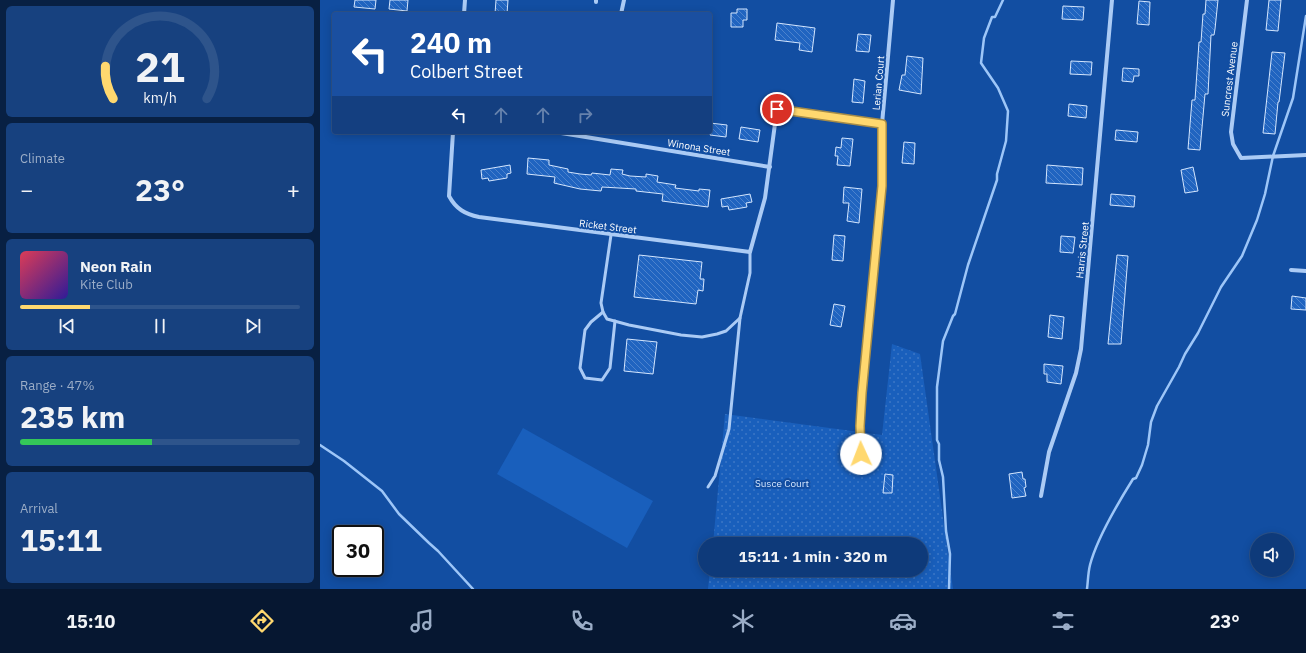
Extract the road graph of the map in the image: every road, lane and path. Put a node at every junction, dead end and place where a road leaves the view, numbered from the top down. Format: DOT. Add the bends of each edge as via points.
graph roads {
  1 [pos="465,0"];
  2 [pos="624,0"];
  3 [pos="893,0"];
  4 [pos="1112,0"];
  5 [pos="1247,0"];
  6 [pos="464,12"];
  7 [pos="621,12"];
  8 [pos="882,124"];
  9 [pos="453,134"];
  10 [pos="567,134"];
  11 [pos="1306,155"];
  12 [pos="770,167"];
  13 [pos="611,234"];
  14 [pos="750,252"];
  15 [pos="1291,270"];
  16 [pos="1306,271"];
  17 [pos="603,312"];
  18 [pos="740,318"];
  19 [pos="615,322"];
  20 [pos="861,454"];
  21 [pos="708,487"];
  22 [pos="1041,496"];
  1 -- 6 [label="street"];
  2 -- 7 [label="street"];
  3 -- 8 [label="street, Lerian Court"];
  4 -- 22 [label="street, Harris Street" via="1081,349 1076,373 1049,452"];
  5 -- 11 [label="street, Suncrest Avenue" via="1231,132 1233,144 1241,158"];
  8 -- 12 [label="street" via="777,109"];
  8 -- 20 [label="street, Lerian Court" via="882,186 862,393"];
  9 -- 13 [label="street, Ricket Street" via="448,196 460,210 479,218"];
  10 -- 12 [label="street, Winona Street"];
  12 -- 14 [label="street" via="761,216"];
  13 -- 14 [label="street, Ricket Street"];
  13 -- 17 [label="lane" via="601,303"];
  14 -- 18 [label="lane" via="750,273"];
  15 -- 16 [label="street"];
  17 -- 19 [label="lane" via="607,319"];
  17 -- 19 [label="lane" via="585,330 580,368 585,378 602,380 610,368"];
  18 -- 19 [label="lane" via="726,331 702,337"];
  18 -- 21 [label="lane" via="729,429 715,476"];
}
